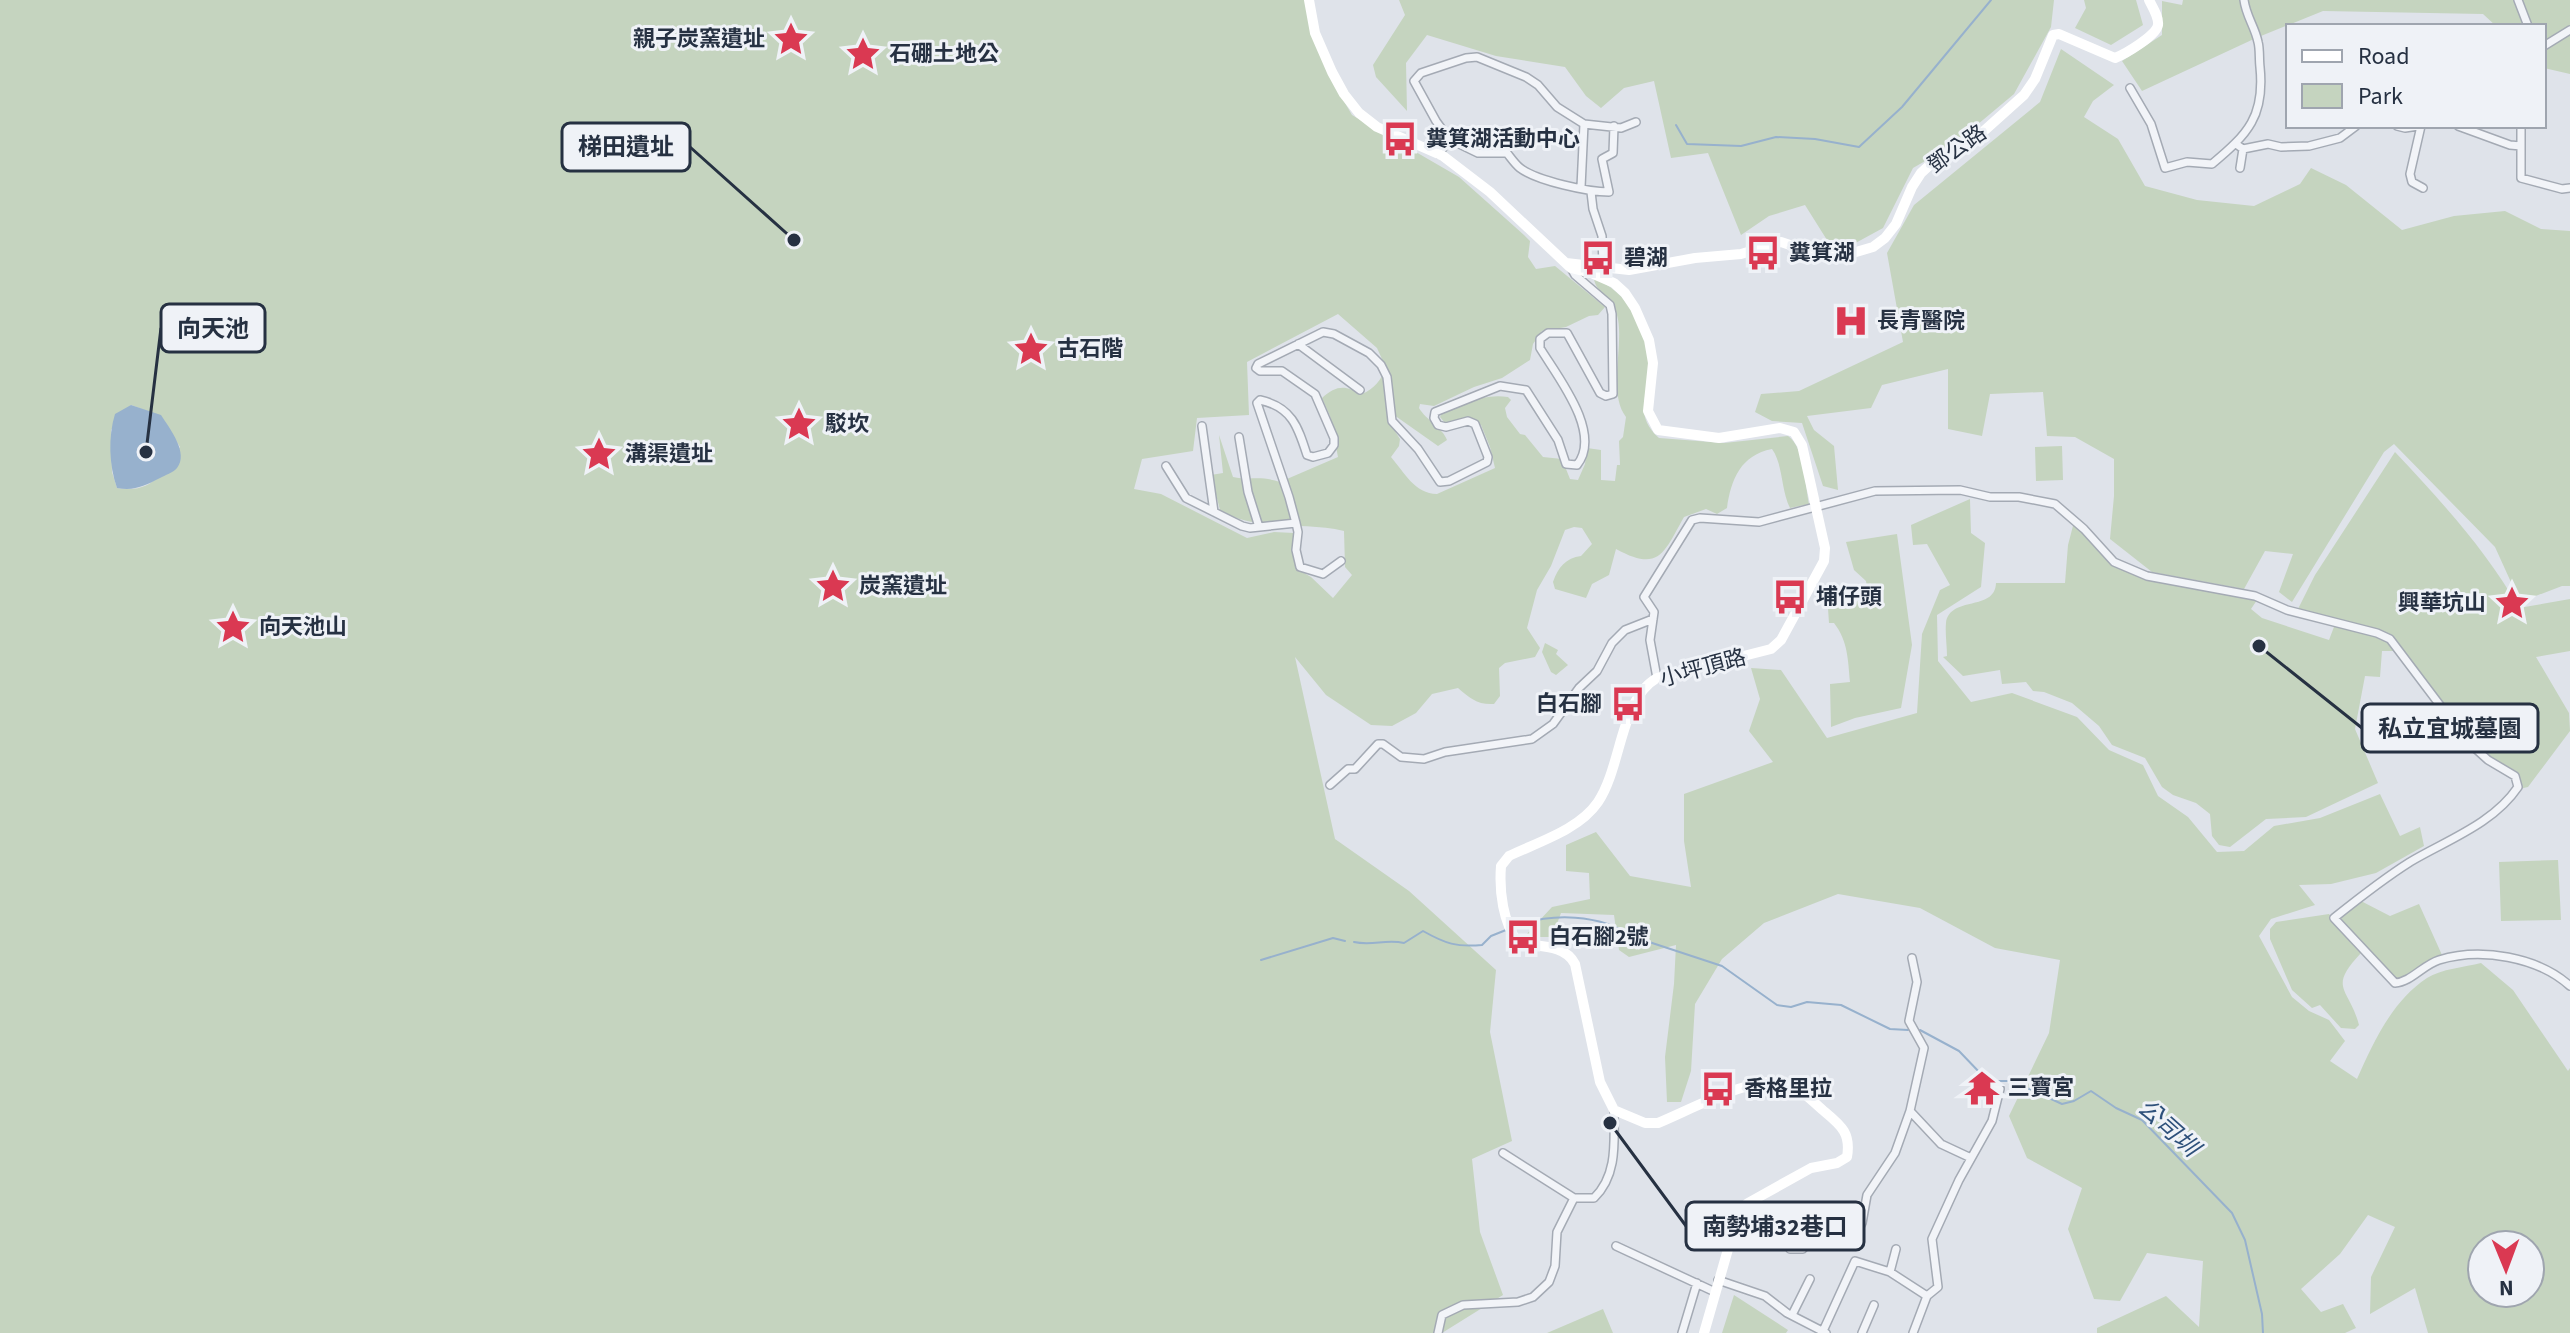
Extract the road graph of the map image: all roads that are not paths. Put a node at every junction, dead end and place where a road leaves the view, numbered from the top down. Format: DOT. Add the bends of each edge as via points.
graph roads {
  1 [pos="1309,0"];
  2 [pos="2149,0"];
  3 [pos="2244,0"];
  4 [pos="2518,0"];
  5 [pos="2527,24"];
  6 [pos="2570,30"];
  7 [pos="2546,45"];
  8 [pos="2130,88"];
  9 [pos="1636,122"];
  10 [pos="1584,124"];
  11 [pos="1614,126"];
  12 [pos="2353,128"];
  13 [pos="2420,128"];
  14 [pos="2463,128"];
  15 [pos="2521,128"];
  16 [pos="2245,134"];
  17 [pos="1449,139"];
  18 [pos="2240,146"];
  19 [pos="2521,146"];
  20 [pos="2253,147"];
  21 [pos="1439,154"];
  22 [pos="2240,168"];
  23 [pos="1581,187"];
  24 [pos="2423,188"];
  25 [pos="2570,188"];
  26 [pos="1591,192"];
  27 [pos="1569,266"];
  28 [pos="1603,266"];
  29 [pos="1298,344"];
  30 [pos="1360,390"];
  31 [pos="1202,426"];
  32 [pos="1239,437"];
  33 [pos="1166,466"];
  34 [pos="1816,507"];
  35 [pos="1214,512"];
  36 [pos="1296,523"];
  37 [pos="1259,527"];
  38 [pos="1341,561"];
  39 [pos="1653,619"];
  40 [pos="1657,678"];
  41 [pos="1330,785"];
  42 [pos="1912,958"];
  43 [pos="2570,986"];
  44 [pos="1980,1081"];
  45 [pos="1614,1110"];
  46 [pos="1910,1111"];
  47 [pos="1503,1153"];
  48 [pos="1971,1158"];
  49 [pos="1574,1198"];
  50 [pos="1616,1246"];
  51 [pos="1790,1249"];
  52 [pos="1896,1249"];
  53 [pos="1890,1272"];
  54 [pos="1810,1279"];
  55 [pos="1718,1280"];
  56 [pos="1697,1283"];
  57 [pos="1715,1292"];
  58 [pos="1927,1296"];
  59 [pos="1874,1305"];
  60 [pos="1792,1315"];
  61 [pos="1824,1332"];
  62 [pos="1438,1333"];
  63 [pos="1682,1333"];
  64 [pos="1704,1333"];
  65 [pos="1862,1333"];
  66 [pos="1913,1333"];
  1 -- 21 [label="street, 小坪頂路" via="1315,33 1332,72 1359,113 1377,127"];
  2 -- 28 [label="street, 鄧公路" via="2157,16 2154,33 2115,58 2053,35 2024,95 1975,139 1921,173 1896,224 1873,247 1826,257 1781,242 1629,270"];
  3 -- 16 [label="street" via="2259,44 2262,88"];
  4 -- 5 [label="street"];
  6 -- 7 [label="street"];
  8 -- 18 [label="street" via="2151,124 2165,168 2187,162 2212,164"];
  9 -- 11 [label="street"];
  10 -- 11 [label="street"];
  10 -- 17 [label="street" via="1526,77 1477,57 1466,58 1421,73 1414,81"];
  10 -- 23 [label="street"];
  11 -- 26 [label="street" via="1613,153 1602,159 1609,192"];
  12 -- 20 [label="street" via="2340,138 2309,146"];
  13 -- 24 [label="street" via="2410,174"];
  14 -- 19 [label="street"];
  15 -- 19 [label="street"];
  16 -- 18 [label="street"];
  16 -- 20 [label="street"];
  17 -- 21 [label="street"];
  17 -- 23 [label="street" via="1478,153 1507,153 1521,169"];
  18 -- 20 [label="street"];
  18 -- 22 [label="street"];
  19 -- 25 [label="street" via="2521,178"];
  21 -- 27 [label="street, 小坪頂路" via="1490,192"];
  23 -- 26 [label="street"];
  26 -- 28 [label="street"];
  27 -- 28 [label="street, 鄧公路"];
  27 -- 29 [label="street" via="1610,305 1612,314 1613,394 1600,393 1567,333 1548,333 1540,339 1540,348 1581,416 1581,460 1572,466 1566,464 1558,440 1526,390 1500,386 1435,412 1438,425 1475,424 1488,457 1440,482 1392,421 1387,377 1369,353 1323,332"];
  27 -- 34 [label="street, 小坪頂路" via="1614,283 1635,308 1649,340 1653,363 1648,411 1658,430 1719,438 1780,428 1794,432 1802,445"];
  29 -- 30 [label="street"];
  29 -- 36 [label="street" via="1256,368 1282,371 1315,394 1334,438 1328,453 1307,455 1295,419 1268,401 1257,403"];
  31 -- 35 [label="street"];
  32 -- 37 [label="street"];
  33 -- 35 [label="street" via="1186,498"];
  34 -- 39 [label="street" via="1759,522 1692,520 1644,597"];
  34 -- 40 [label="street, 小坪頂路" via="1824,561 1781,640 1771,649"];
  34 -- 43 [label="street" via="1875,491 1960,490 2055,504 2114,562 2147,576 2255,596 2390,639 2467,741 2515,776 2518,787 2482,821 2398,870 2334,918 2395,983 2438,960 2469,955 2537,964"];
  35 -- 37 [label="street" via="1242,526"];
  36 -- 37 [label="street"];
  36 -- 38 [label="street" via="1300,567 1323,574"];
  39 -- 40 [label="street" via="1650,640"];
  39 -- 41 [label="street" via="1625,630 1553,724 1532,739 1424,759 1401,757 1378,744 1355,769"];
  40 -- 45 [label="street, 小坪頂路" via="1635,699 1616,764 1598,802 1585,817 1509,856 1501,866 1511,934 1518,943 1563,950 1575,964 1600,1082"];
  42 -- 46 [label="street" via="1917,982 1909,1021 1924,1048"];
  44 -- 48 [label="street" via="2000,1089 1992,1121"];
  45 -- 49 [label="street" via="1614,1156 1604,1188 1594,1198"];
  45 -- 55 [label="street" via="1658,1123 1752,1083 1771,1081 1798,1090 1842,1125 1848,1135 1847,1157 1811,1168 1739,1211"];
  46 -- 48 [label="street" via="1941,1144"];
  46 -- 51 [label="street" via="1895,1153 1867,1195 1853,1240 1844,1244 1814,1236 1803,1249"];
  47 -- 49 [label="street"];
  48 -- 58 [label="street" via="1932,1239 1938,1287"];
  49 -- 62 [label="street" via="1557,1232 1549,1282 1518,1302 1463,1305 1442,1315"];
  50 -- 56 [label="street"];
  52 -- 53 [label="street"];
  53 -- 58 [label="street"];
  53 -- 61 [label="street" via="1855,1261"];
  54 -- 60 [label="street"];
  55 -- 57 [label="street"];
  55 -- 60 [label="street" via="1765,1296"];
  56 -- 57 [label="street"];
  56 -- 63 [label="street"];
  57 -- 64 [label="street"];
  58 -- 66 [label="street"];
  59 -- 65 [label="street"];
  60 -- 61 [label="street"];
}
